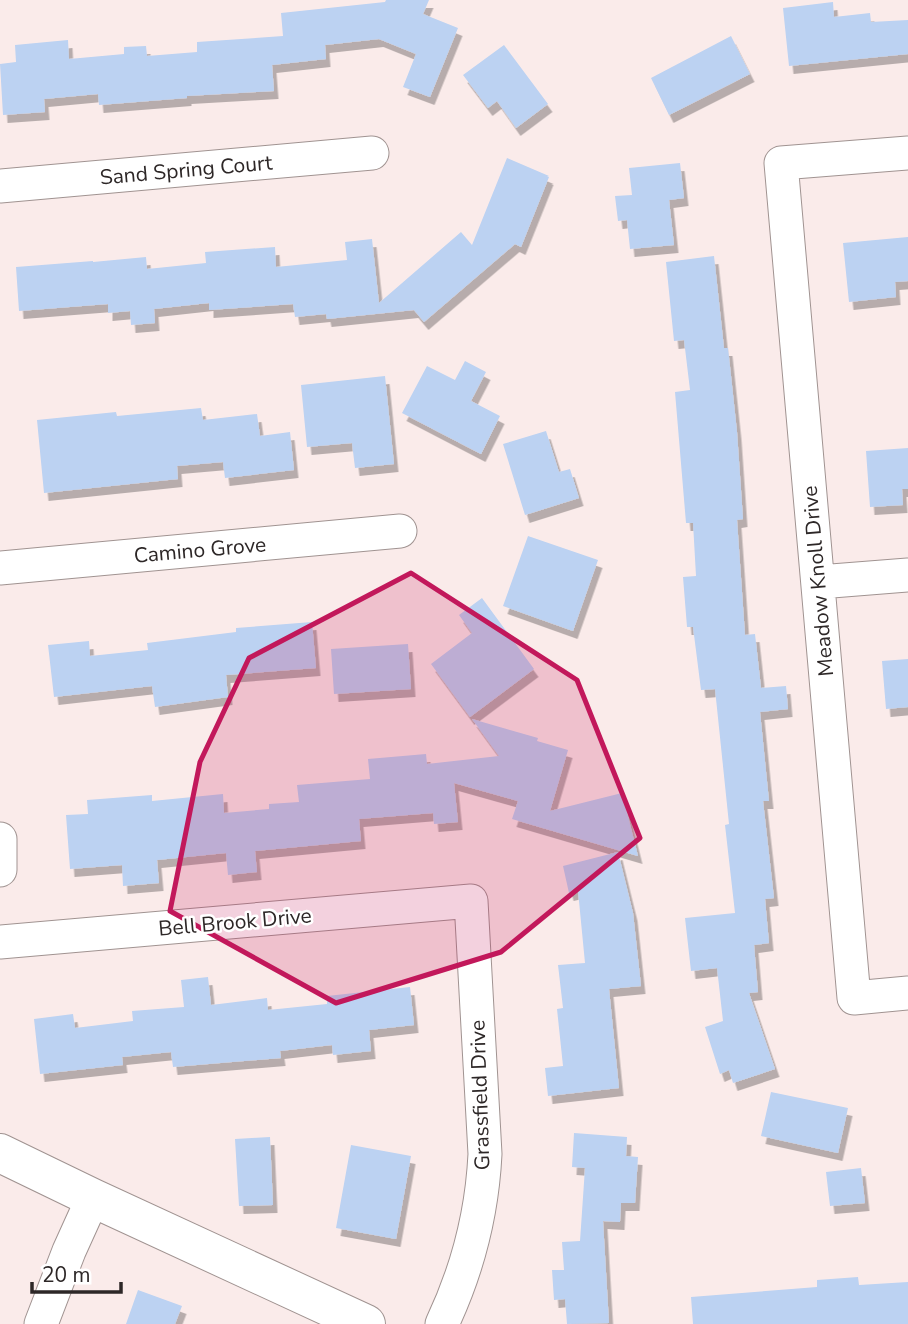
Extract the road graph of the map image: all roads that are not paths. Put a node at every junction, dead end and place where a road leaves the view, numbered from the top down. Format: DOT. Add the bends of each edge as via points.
graph roads {
  1 [pos="372,153"];
  2 [pos="908,153"];
  3 [pos="0,186"];
  4 [pos="400,531"];
  5 [pos="0,568"];
  6 [pos="908,575"];
  7 [pos="819,582"];
  8 [pos="0,839"];
  9 [pos="0,870"];
  10 [pos="471,901"];
  11 [pos="0,942"];
  12 [pos="908,993"];
  13 [pos="0,1153"];
  14 [pos="93,1198"];
  15 [pos="41,1324"];
  16 [pos="366,1324"];
  17 [pos="442,1324"];
  1 -- 3 [label="street, Sand Spring Court"];
  2 -- 7 [label="street, Meadow Knoll Drive" via="781,163"];
  4 -- 5 [label="street, Camino Grove"];
  6 -- 7 [label="street"];
  7 -- 12 [label="street, Meadow Knoll Drive" via="854,998"];
  8 -- 9 [label="street"];
  10 -- 11 [label="street, Bell Brook Drive"];
  10 -- 17 [label="street, Grassfield Drive" via="484,1187 470,1254"];
  13 -- 14 [label="street"];
  14 -- 15 [label="street"];
  14 -- 16 [label="street"];
}
